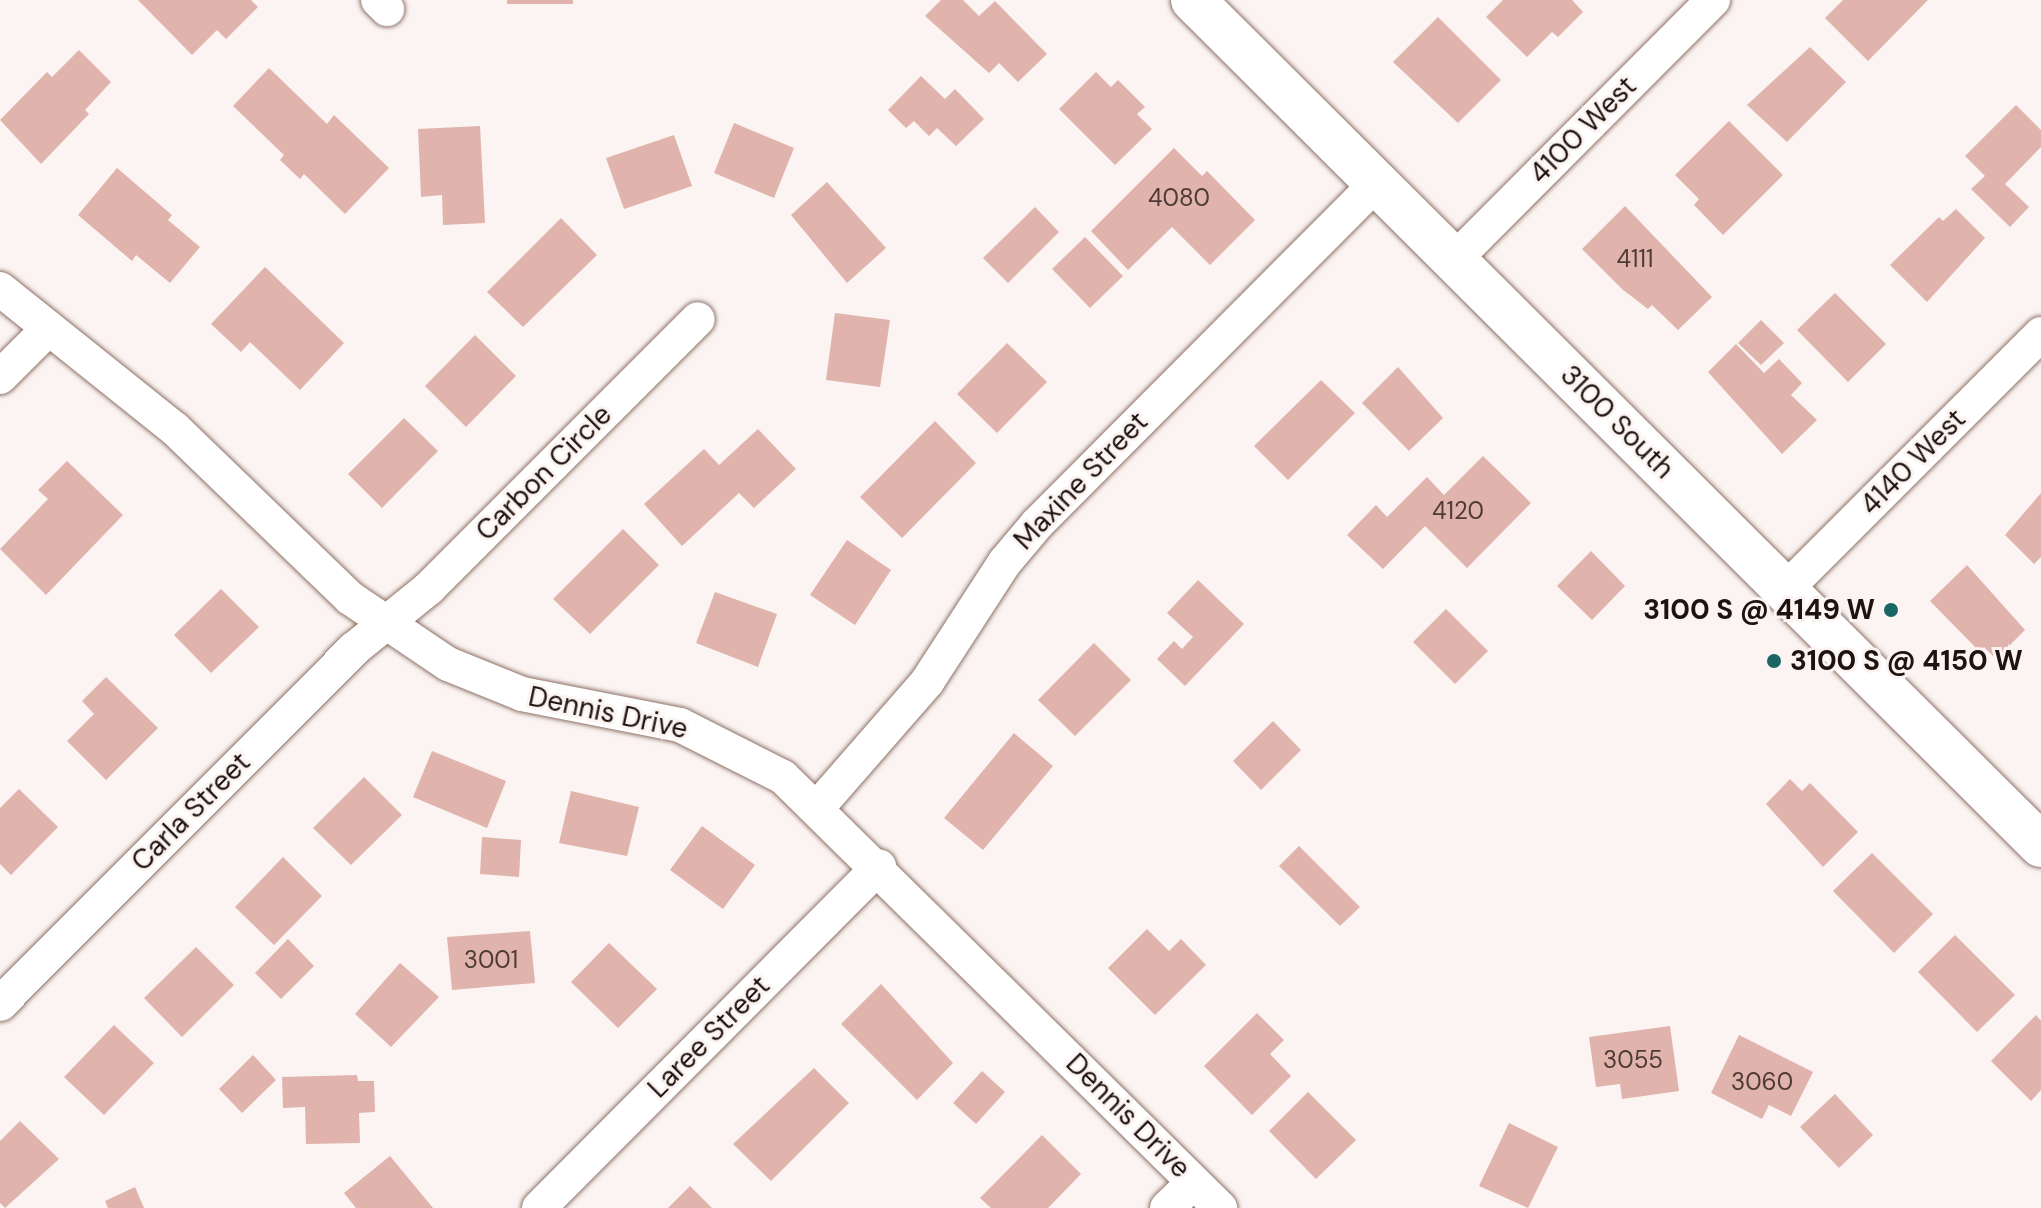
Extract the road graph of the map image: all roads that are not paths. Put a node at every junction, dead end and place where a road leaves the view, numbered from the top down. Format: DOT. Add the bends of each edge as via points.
graph roads {
  1 [pos="1193,0"];
  2 [pos="1713,0"];
  3 [pos="1377,183"];
  4 [pos="1454,260"];
  5 [pos="0,289"];
  6 [pos="698,319"];
  7 [pos="49,328"];
  8 [pos="2041,334"];
  9 [pos="0,377"];
  10 [pos="1785,590"];
  11 [pos="386,624"];
  12 [pos="818,807"];
  13 [pos="2041,845"];
  14 [pos="879,867"];
  15 [pos="0,1004"];
  16 [pos="1194,1182"];
  17 [pos="539,1208"];
  18 [pos="1167,1208"];
  19 [pos="1220,1208"];
  1 -- 3 [label="main road, 3100 South"];
  2 -- 4 [label="street, 4100 West"];
  3 -- 4 [label="main road, 3100 South"];
  3 -- 12 [label="street, Maxine Street" via="1037,524 1005,562 927,682"];
  4 -- 10 [label="main road, 3100 South"];
  5 -- 7 [label="street, Dennis Drive"];
  6 -- 11 [label="street, Carbon Circle" via="429,588"];
  7 -- 9 [label="street"];
  7 -- 11 [label="street, Dennis Drive" via="175,429 350,598"];
  8 -- 10 [label="street, 4140 West"];
  10 -- 13 [label="main road, 3100 South"];
  11 -- 12 [label="street, Dennis Drive" via="448,664 499,688 653,717 707,736 783,777"];
  11 -- 15 [label="street, Carla Street" via="354,649"];
  12 -- 14 [label="street, Dennis Drive"];
  14 -- 16 [label="street, Dennis Drive"];
  14 -- 17 [label="street, Laree Street"];
  16 -- 18 [label="street"];
  16 -- 19 [label="street, Dennis Drive"];
}
